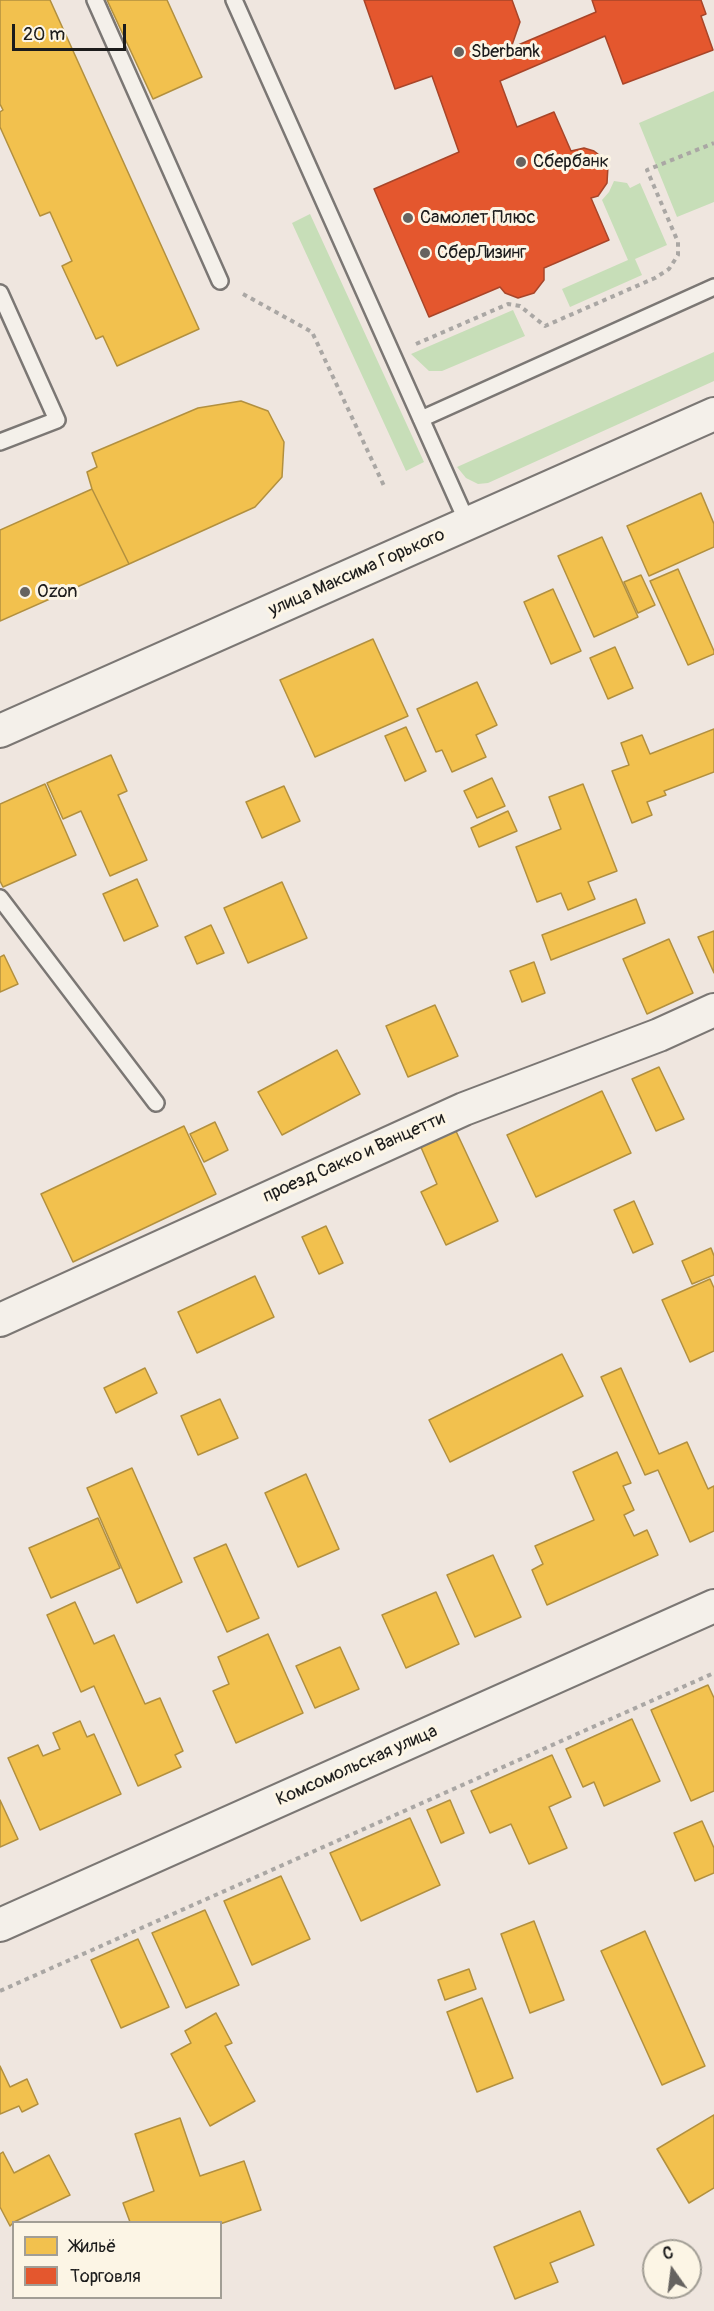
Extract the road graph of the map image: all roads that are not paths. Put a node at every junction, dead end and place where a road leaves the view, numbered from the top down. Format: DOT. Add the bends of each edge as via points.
graph roads {
  1 [pos="95,0"];
  2 [pos="234,0"];
  3 [pos="220,281"];
  4 [pos="714,287"];
  5 [pos="0,293"];
  6 [pos="714,414"];
  7 [pos="421,418"];
  8 [pos="0,442"];
  9 [pos="468,524"];
  10 [pos="0,730"];
  11 [pos="0,898"];
  12 [pos="714,1010"];
  13 [pos="156,1103"];
  14 [pos="0,1320"];
  15 [pos="714,1606"];
  16 [pos="0,1925"];
  1 -- 3 [label="lane"];
  2 -- 7 [label="lane"];
  4 -- 7 [label="lane"];
  5 -- 8 [label="lane" via="57,420"];
  6 -- 9 [label="street, улица Максима Горького"];
  7 -- 9 [label="lane"];
  9 -- 10 [label="street, улица Максима Горького"];
  11 -- 13 [label="lane"];
  12 -- 14 [label="street, проезд Сакко и Ванцетти" via="464,1109"];
  15 -- 16 [label="street, Комсомольская улица"];
}
